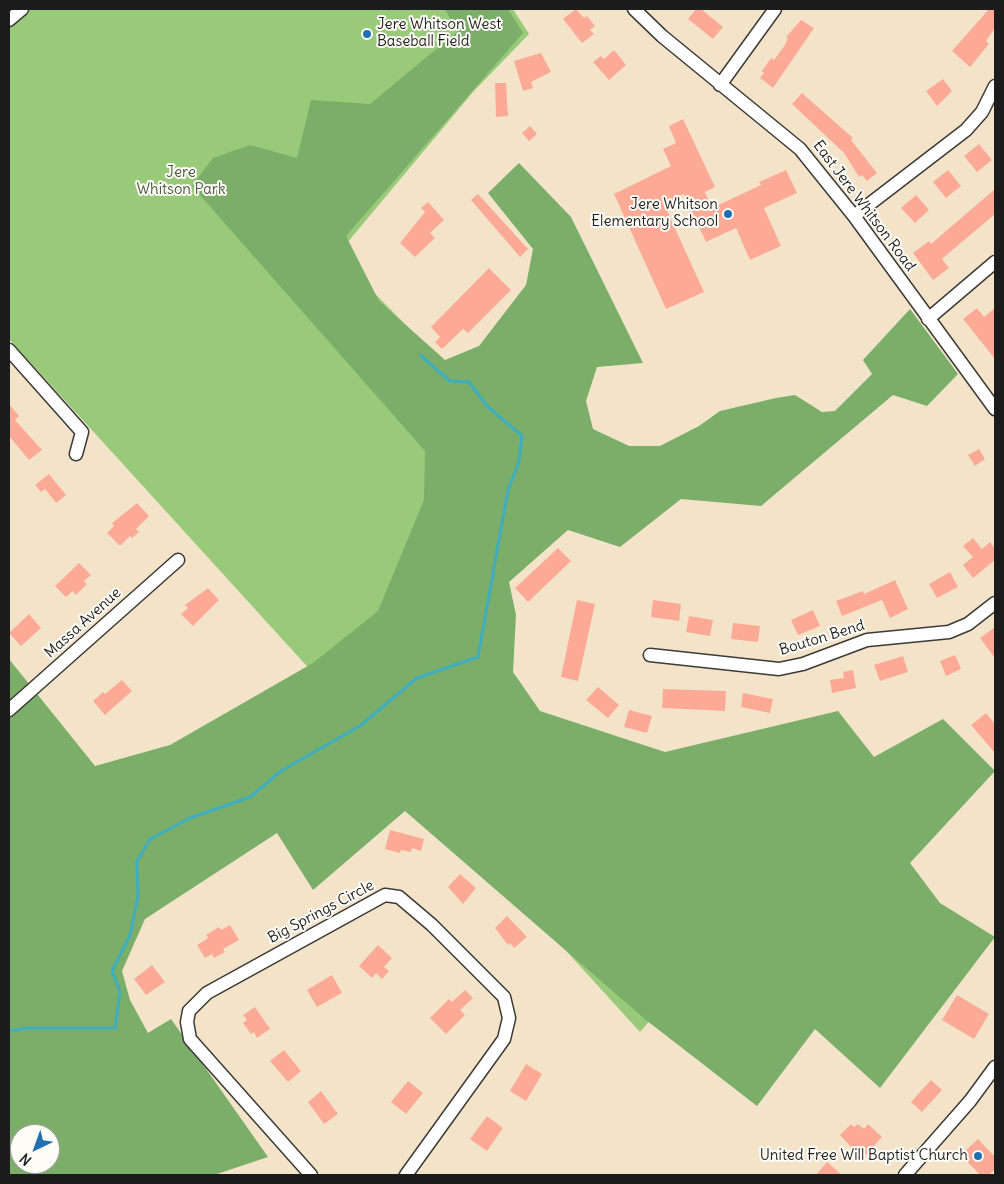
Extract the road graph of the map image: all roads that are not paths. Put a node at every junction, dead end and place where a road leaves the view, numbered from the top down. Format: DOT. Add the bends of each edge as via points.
graph roads {
  1 [pos="22,9"];
  2 [pos="634,9"];
  3 [pos="775,9"];
  4 [pos="9,20"];
  5 [pos="720,85"];
  6 [pos="995,86"];
  7 [pos="854,216"];
  8 [pos="995,262"];
  9 [pos="928,319"];
  10 [pos="9,350"];
  11 [pos="995,409"];
  12 [pos="76,454"];
  13 [pos="178,560"];
  14 [pos="995,603"];
  15 [pos="650,655"];
  16 [pos="9,709"];
  17 [pos="995,1068"];
  18 [pos="311,1175"];
  19 [pos="406,1175"];
  20 [pos="905,1175"];
  1 -- 4 [label="street"];
  2 -- 5 [label="street, East Jere Whitson Road"];
  3 -- 5 [label="street"];
  5 -- 7 [label="street, East Jere Whitson Road" via="800,149"];
  6 -- 7 [label="street" via="982,112 966,130"];
  7 -- 9 [label="street, East Jere Whitson Road"];
  8 -- 9 [label="street"];
  9 -- 11 [label="street, East Jere Whitson Road"];
  10 -- 12 [label="street" via="82,432"];
  13 -- 16 [label="street, Massa Avenue"];
  14 -- 15 [label="street, Bouton Bend" via="968,624 949,632 867,640 803,664 779,669"];
  17 -- 20 [label="street"];
  18 -- 19 [label="street, Big Springs Circle" via="190,1039 189,1011 207,993 385,895 399,897 432,925 504,998 509,1018 504,1039"];
}
